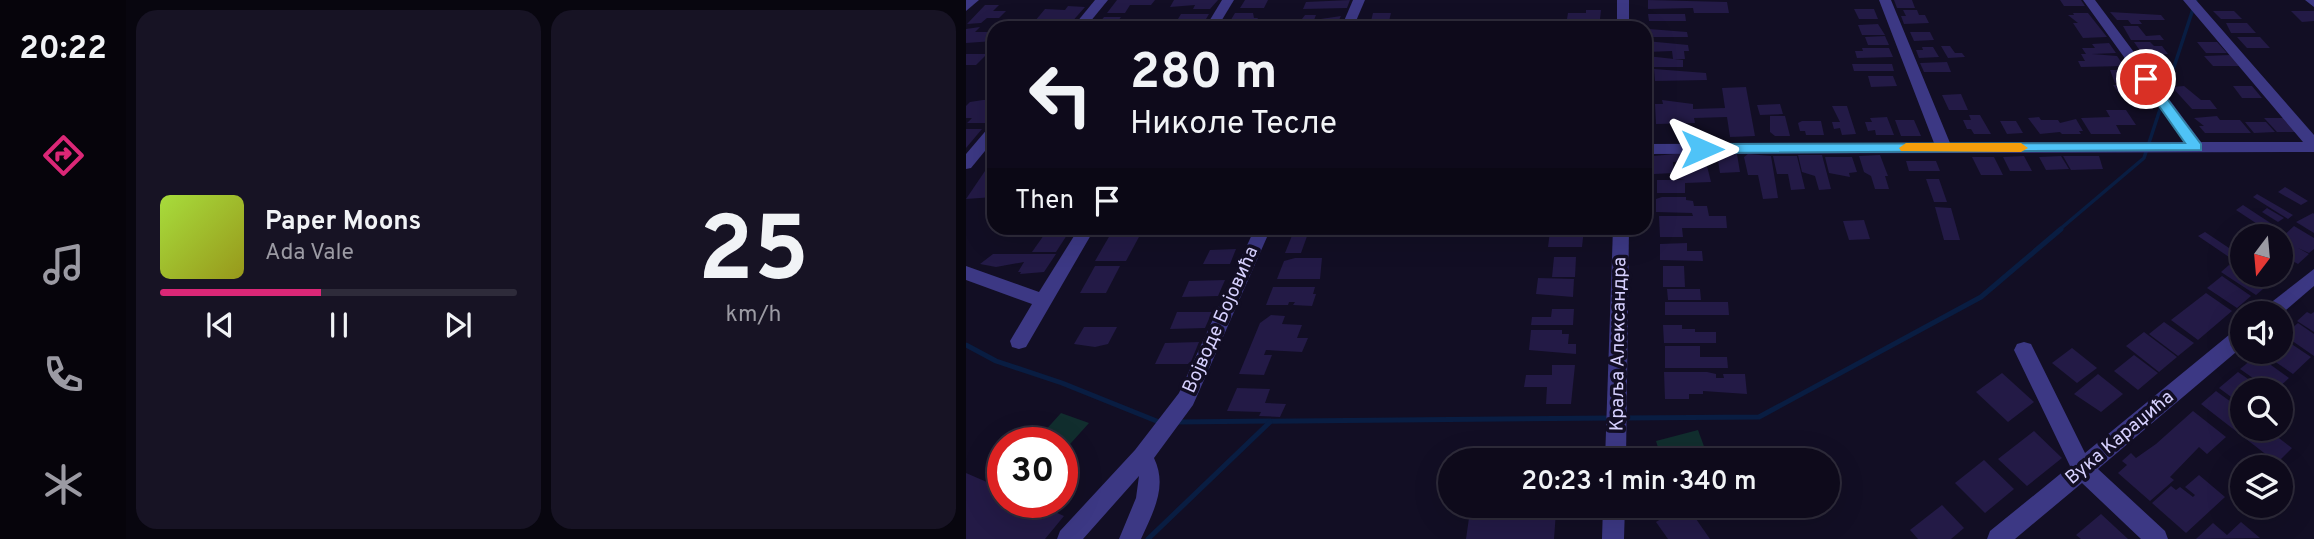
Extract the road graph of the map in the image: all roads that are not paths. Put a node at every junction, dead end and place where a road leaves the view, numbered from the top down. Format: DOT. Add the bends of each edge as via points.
graph roads {
  1 [pos="973,0"];
  2 [pos="1102,0"];
  3 [pos="1228,0"];
  4 [pos="1359,0"];
  5 [pos="1623,0"];
  6 [pos="1885,0"];
  7 [pos="2089,0"];
  8 [pos="2193,5"];
  9 [pos="966,7"];
  10 [pos="1085,21"];
  11 [pos="1215,21"];
  12 [pos="1351,21"];
  13 [pos="1623,21"];
  14 [pos="987,138"];
  15 [pos="2314,146"];
  16 [pos="2196,147"];
  17 [pos="1944,148"];
  18 [pos="1652,149"];
  19 [pos="966,164"];
  20 [pos="1083,235"];
  21 [pos="1260,235"];
  22 [pos="1621,235"];
  23 [pos="966,273"];
  24 [pos="2314,276"];
  25 [pos="1042,300"];
  26 [pos="2284,301"];
  27 [pos="1019,341"];
  28 [pos="2230,346"];
  29 [pos="2024,350"];
  30 [pos="1616,448"];
  31 [pos="1142,457"];
  32 [pos="2082,469"];
  33 [pos="1614,518"];
  34 [pos="1132,534"];
  35 [pos="1068,539"];
  36 [pos="1613,539"];
  37 [pos="1998,539"];
  38 [pos="2157,539"];
  1 -- 9 [label="street"];
  2 -- 10 [label="street"];
  3 -- 11 [label="street"];
  4 -- 12 [label="street"];
  5 -- 13 [label="street"];
  6 -- 17 [label="street"];
  7 -- 16 [label="street"];
  8 -- 15 [label="street"];
  14 -- 19 [label="street"];
  15 -- 16 [label="street"];
  16 -- 17 [label="street"];
  17 -- 18 [label="street"];
  20 -- 25 [label="street"];
  21 -- 31 [label="street, Војводе Бојовића" via="1202,370 1177,414"];
  22 -- 30 [label="street, Краља Александра"];
  23 -- 25 [label="street"];
  24 -- 26 [label="street"];
  25 -- 27 [label="street"];
  28 -- 32 [label="street, Вука Караџића"];
  29 -- 32 [label="street"];
  31 -- 34 [label="street" via="1150,469 1151,483"];
  31 -- 35 [label="street, Војводе Бојовића"];
  32 -- 37 [label="street, Вука Караџића"];
  32 -- 38 [label="street"];
  33 -- 36 [label="street"];
}
